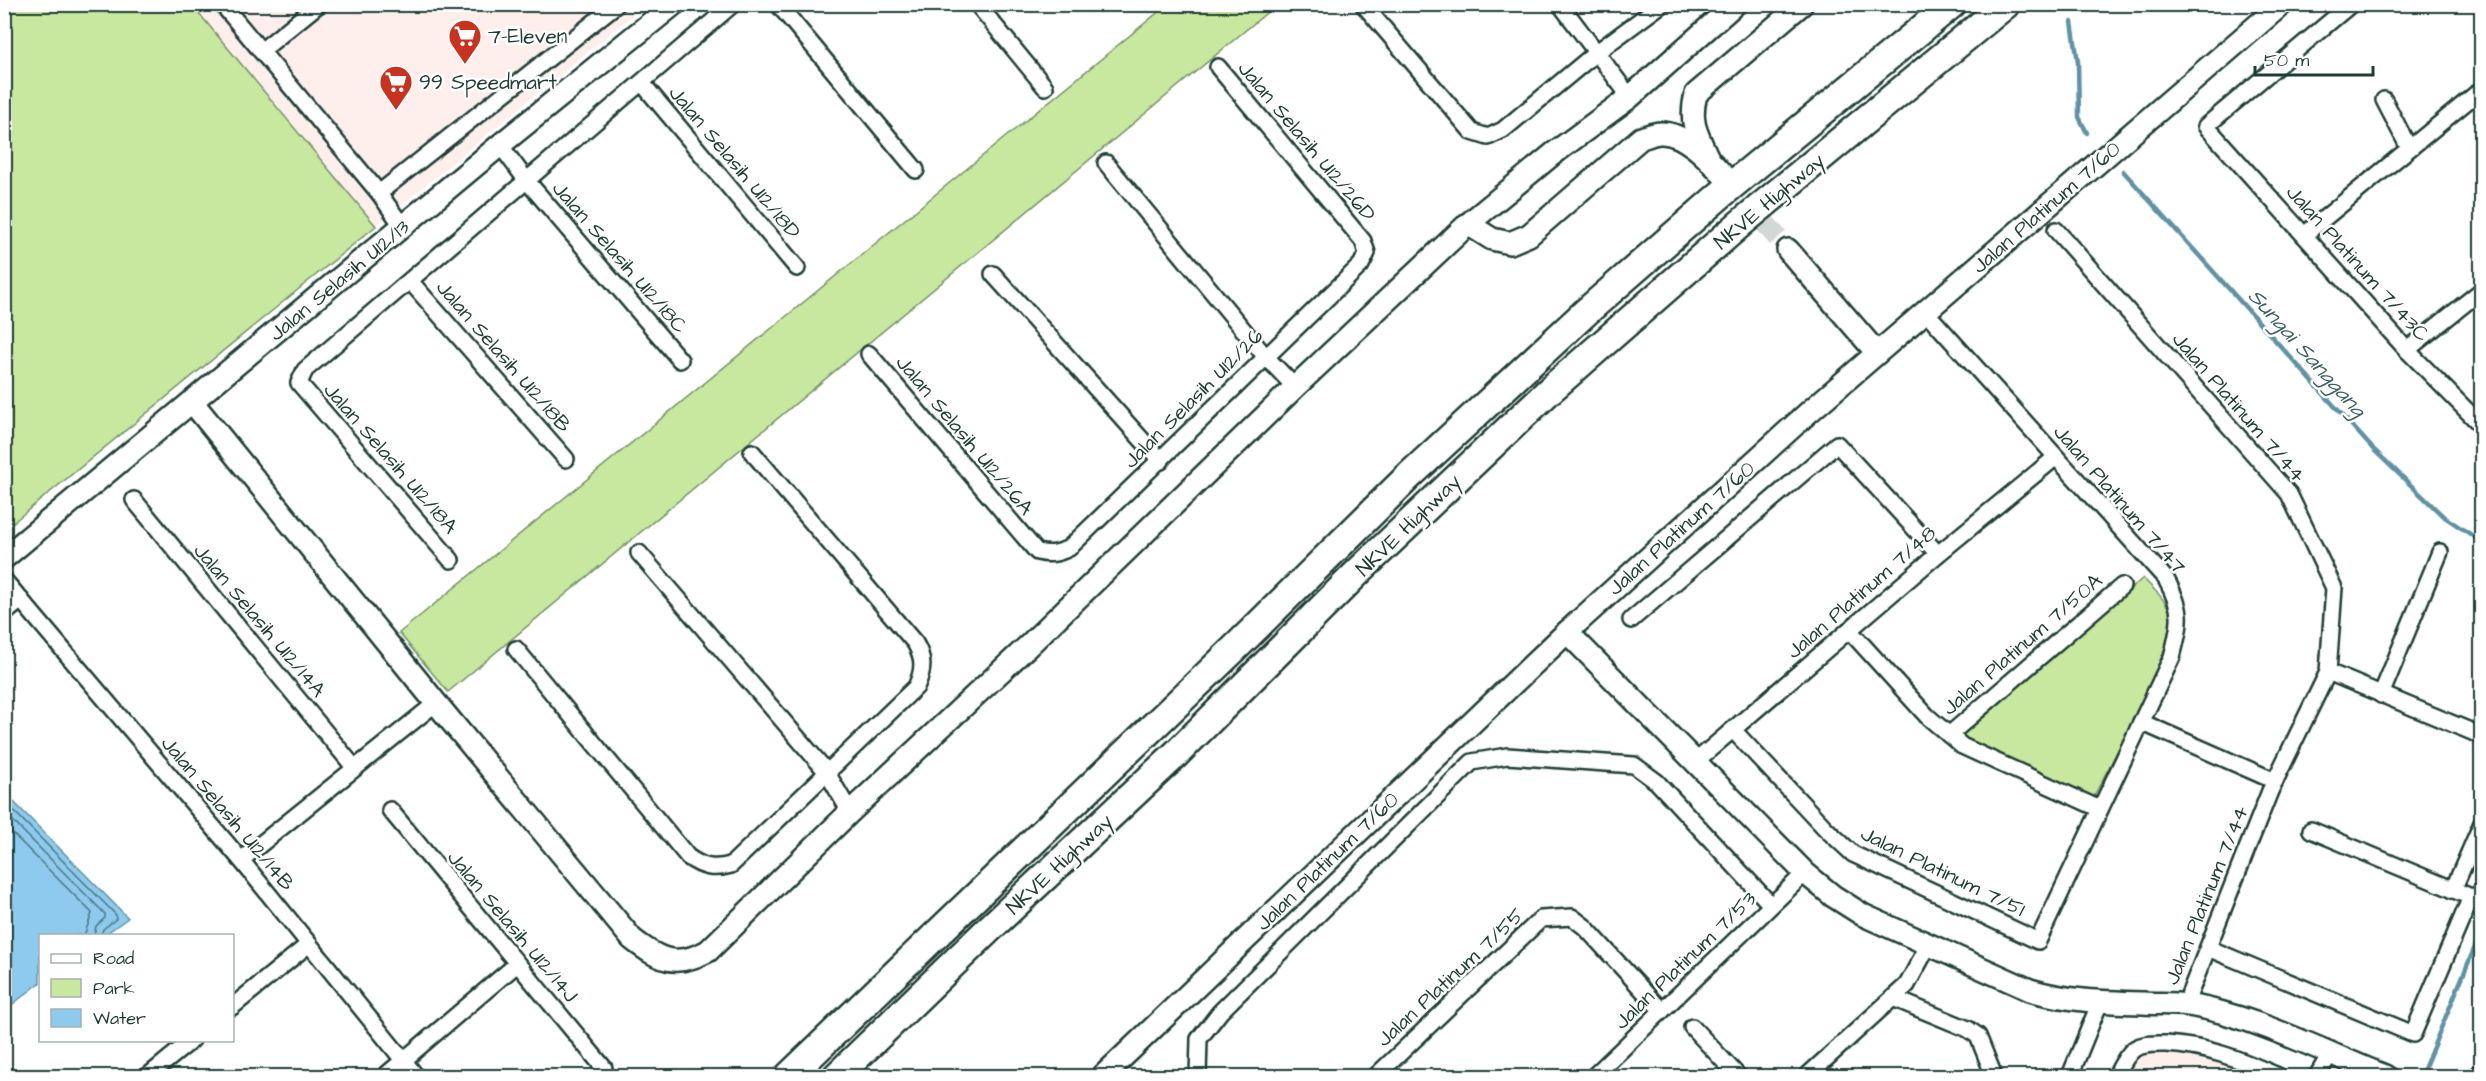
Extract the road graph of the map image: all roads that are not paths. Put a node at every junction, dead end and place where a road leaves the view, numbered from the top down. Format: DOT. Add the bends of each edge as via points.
graph roads {
  1 [pos="222,4"];
  2 [pos="319,4"];
  3 [pos="617,4"];
  4 [pos="674,4"];
  5 [pos="733,4"];
  6 [pos="778,4"];
  7 [pos="977,4"];
  8 [pos="1363,4"];
  9 [pos="1560,4"];
  10 [pos="1662,4"];
  11 [pos="1735,4"];
  12 [pos="1802,4"];
  13 [pos="1940,4"];
  14 [pos="1952,4"];
  15 [pos="2006,4"];
  16 [pos="2023,4"];
  17 [pos="2282,4"];
  18 [pos="2351,4"];
  19 [pos="261,51"];
  20 [pos="1597,52"];
  21 [pos="1218,67"];
  22 [pos="642,83"];
  23 [pos="1045,87"];
  24 [pos="2481,89"];
  25 [pos="1630,97"];
  26 [pos="2384,100"];
  27 [pos="500,145"];
  28 [pos="2409,148"];
  29 [pos="1708,158"];
  30 [pos="1106,163"];
  31 [pos="916,170"];
  32 [pos="527,181"];
  33 [pos="1721,185"];
  34 [pos="379,194"];
  35 [pos="1468,224"];
  36 [pos="1741,224"];
  37 [pos="403,227"];
  38 [pos="2056,230"];
  39 [pos="2304,235"];
  40 [pos="1363,241"];
  41 [pos="1788,250"];
  42 [pos="797,268"];
  43 [pos="993,274"];
  44 [pos="410,281"];
  45 [pos="2481,290"];
  46 [pos="1925,311"];
  47 [pos="2407,350"];
  48 [pos="1877,353"];
  49 [pos="869,354"];
  50 [pos="1265,356"];
  51 [pos="680,360"];
  52 [pos="1295,387"];
  53 [pos="193,403"];
  54 [pos="2481,426"];
  55 [pos="752,452"];
  56 [pos="2056,457"];
  57 [pos="566,459"];
  58 [pos="1161,460"];
  59 [pos="134,500"];
  60 [pos="1030,543"];
  61 [pos="2440,552"];
  62 [pos="639,553"];
  63 [pos="1938,554"];
  64 [pos="4,558"];
  65 [pos="451,560"];
  66 [pos="4,580"];
  67 [pos="2122,585"];
  68 [pos="21,600"];
  69 [pos="4,614"];
  70 [pos="1631,620"];
  71 [pos="1849,630"];
  72 [pos="1567,632"];
  73 [pos="516,649"];
  74 [pos="2328,672"];
  75 [pos="2381,694"];
  76 [pos="436,703"];
  77 [pos="2142,722"];
  78 [pos="1733,730"];
  79 [pos="1949,735"];
  80 [pos="2481,736"];
  81 [pos="1695,762"];
  82 [pos="354,767"];
  83 [pos="825,771"];
  84 [pos="2275,781"];
  85 [pos="2100,809"];
  86 [pos="390,810"];
  87 [pos="850,812"];
  88 [pos="2481,823"];
  89 [pos="2311,830"];
  90 [pos="241,860"];
  91 [pos="1805,873"];
  92 [pos="2453,890"];
  93 [pos="1772,905"];
  94 [pos="2038,941"];
  95 [pos="309,944"];
  96 [pos="1929,944"];
  97 [pos="2208,948"];
  98 [pos="517,963"];
  99 [pos="1893,998"];
  100 [pos="2100,1002"];
  101 [pos="234,1005"];
  102 [pos="2185,1005"];
  103 [pos="1662,1011"];
  104 [pos="1692,1027"];
  105 [pos="191,1042"];
  106 [pos="404,1062"];
  107 [pos="2332,1063"];
  108 [pos="604,1068"];
  109 [pos="148,1077"];
  110 [pos="386,1077"];
  111 [pos="416,1077"];
  112 [pos="789,1077"];
  113 [pos="837,1077"];
  114 [pos="1102,1077"];
  115 [pos="1198,1077"];
  116 [pos="1376,1077"];
  117 [pos="1594,1077"];
  118 [pos="1738,1077"];
  119 [pos="1807,1077"];
  120 [pos="1994,1077"];
  121 [pos="2070,1077"];
  122 [pos="2116,1077"];
  123 [pos="2278,1077"];
  124 [pos="2317,1077"];
  125 [pos="2385,1077"];
  1 -- 19 [label="street"];
  2 -- 19 [label="street"];
  3 -- 34 [label="street"];
  4 -- 27 [label="street, Jalan Selasih U12/13"];
  5 -- 22 [label="street"];
  6 -- 31 [label="street"];
  7 -- 23 [label="street"];
  8 -- 20 [label="street" via="1472,132 1488,137 1503,130"];
  9 -- 20 [label="street"];
  10 -- 20 [label="street"];
  11 -- 25 [label="street"];
  12 -- 29 [label="street" via="1696,94 1691,111 1694,128"];
  13 -- 33 [label="highway"];
  14 -- 33 [label="highway, NKVE Highway"];
  15 -- 36 [label="highway, NKVE Highway"];
  16 -- 36 [label="highway"];
  17 -- 46 [label="street, Jalan Platinum 7/60"];
  18 -- 39 [label="street, Jalan Platinum 7/43C" via="2206,126"];
  19 -- 34 [label="street"];
  20 -- 25 [label="street"];
  21 -- 40 [label="street, Jalan Selasih U12/26D"];
  22 -- 32 [label="street"];
  22 -- 42 [label="street, Jalan Selasih U12/18D"];
  24 -- 28 [label="street"];
  25 -- 35 [label="street"];
  26 -- 28 [label="street"];
  27 -- 32 [label="street, Jalan Selasih U12/18C"];
  27 -- 37 [label="street, Jalan Selasih U12/13"];
  28 -- 39 [label="street"];
  29 -- 33 [label="street"];
  29 -- 35 [label="street" via="1680,138 1660,133 1641,138 1529,235 1510,243 1492,239"];
  30 -- 50 [label="street"];
  32 -- 44 [label="street"];
  32 -- 51 [label="street, Jalan Selasih U12/18C"];
  33 -- 112 [label="highway, NKVE Highway" via="1410,475"];
  34 -- 37 [label="street"];
  35 -- 52 [label="street"];
  36 -- 113 [label="highway, NKVE Highway" via="1550,390"];
  37 -- 53 [label="street, Jalan Selasih U12/13"];
  38 -- 74 [label="street, Jalan Platinum 7/44" via="2289,494 2334,588"];
  39 -- 47 [label="street, Jalan Platinum 7/43C"];
  40 -- 50 [label="street, Jalan Selasih U12/26" via="1367,253 1360,265"];
  41 -- 48 [label="street"];
  43 -- 58 [label="street"];
  44 -- 57 [label="street, Jalan Selasih U12/18B"];
  44 -- 65 [label="street, Jalan Selasih U12/18A" via="305,370 299,383"];
  45 -- 47 [label="street"];
  46 -- 48 [label="street, Jalan Platinum 7/60"];
  46 -- 56 [label="street, Jalan Platinum 7/47"];
  47 -- 54 [label="street, Jalan Platinum 7/43C"];
  48 -- 72 [label="street, Jalan Platinum 7/60"];
  49 -- 60 [label="street, Jalan Selasih U12/26A"];
  50 -- 52 [label="street"];
  50 -- 58 [label="street, Jalan Selasih U12/26"];
  52 -- 87 [label="street"];
  53 -- 64 [label="street, Jalan Selasih U12/13"];
  53 -- 76 [label="street"];
  55 -- 83 [label="street" via="921,653 923,664 916,687"];
  56 -- 63 [label="street, Jalan Platinum 7/48"];
  56 -- 77 [label="street, Jalan Platinum 7/47" via="2166,579 2177,599 2180,626 2172,657"];
  58 -- 60 [label="street, Jalan Selasih U12/26" via="1069,548 1048,554 1037,552"];
  59 -- 82 [label="street, Jalan Selasih U12/14A"];
  61 -- 75 [label="street"];
  62 -- 83 [label="street"];
  63 -- 70 [label="street" via="1837,444"];
  63 -- 71 [label="street, Jalan Platinum 7/48"];
  66 -- 68 [label="street, Jalan Selasih U12/14B"];
  67 -- 79 [label="street, Jalan Platinum 7/50A"];
  68 -- 69 [label="street"];
  68 -- 90 [label="street, Jalan Selasih U12/14B"];
  71 -- 78 [label="street, Jalan Platinum 7/48"];
  71 -- 79 [label="street"];
  72 -- 81 [label="street"];
  72 -- 114 [label="street, Jalan Platinum 7/60"];
  73 -- 83 [label="street" via="688,857 700,866 717,869 731,865"];
  74 -- 75 [label="street"];
  74 -- 84 [label="street, Jalan Platinum 7/44"];
  75 -- 80 [label="street"];
  76 -- 82 [label="street"];
  76 -- 87 [label="street" via="632,939 663,960 681,961 708,951"];
  77 -- 84 [label="street"];
  77 -- 85 [label="street, Jalan Platinum 7/47"];
  78 -- 81 [label="street, Jalan Platinum 7/48"];
  78 -- 94 [label="street, Jalan Platinum 7/51" via="1854,854"];
  79 -- 85 [label="street" via="1962,746"];
  81 -- 91 [label="street"];
  82 -- 90 [label="street"];
  83 -- 87 [label="street"];
  84 -- 97 [label="street, Jalan Platinum 7/44"];
  85 -- 94 [label="street, Jalan Platinum 7/47"];
  86 -- 98 [label="street, Jalan Selasih U12/14J"];
  88 -- 92 [label="street"];
  89 -- 92 [label="street"];
  90 -- 95 [label="street, Jalan Selasih U12/14B"];
  91 -- 93 [label="street, Jalan Platinum 7/53"];
  91 -- 96 [label="street" via="1863,915"];
  92 -- 97 [label="street" via="2471,897 2414,1034"];
  93 -- 103 [label="street, Jalan Platinum 7/53"];
  93 -- 115 [label="street" via="1658,782 1634,765 1507,756 1472,762 1220,1012 1199,1039"];
  95 -- 101 [label="street"];
  95 -- 106 [label="street, Jalan Selasih U12/14B"];
  96 -- 99 [label="street" via="1907,985"];
  96 -- 100 [label="street" via="2030,990"];
  97 -- 102 [label="street, Jalan Platinum 7/44"];
  98 -- 106 [label="street"];
  98 -- 108 [label="street, Jalan Selasih U12/14J"];
  99 -- 119 [label="street"];
  99 -- 120 [label="street" via="1978,1036"];
  100 -- 102 [label="street"];
  100 -- 121 [label="street"];
  102 -- 107 [label="street" via="2237,1017"];
  103 -- 116 [label="street, Jalan Platinum 7/55" via="1585,927 1572,918 1541,919"];
  103 -- 117 [label="street, Jalan Platinum 7/53"];
  104 -- 118 [label="street"];
  105 -- 109 [label="street"];
  106 -- 110 [label="street"];
  106 -- 111 [label="street, Jalan Selasih U12/14B"];
  107 -- 124 [label="street"];
  107 -- 125 [label="street"];
  122 -- 123 [label="street" via="2134,1049 2152,1044 2195,1046 2222,1053"];
}
